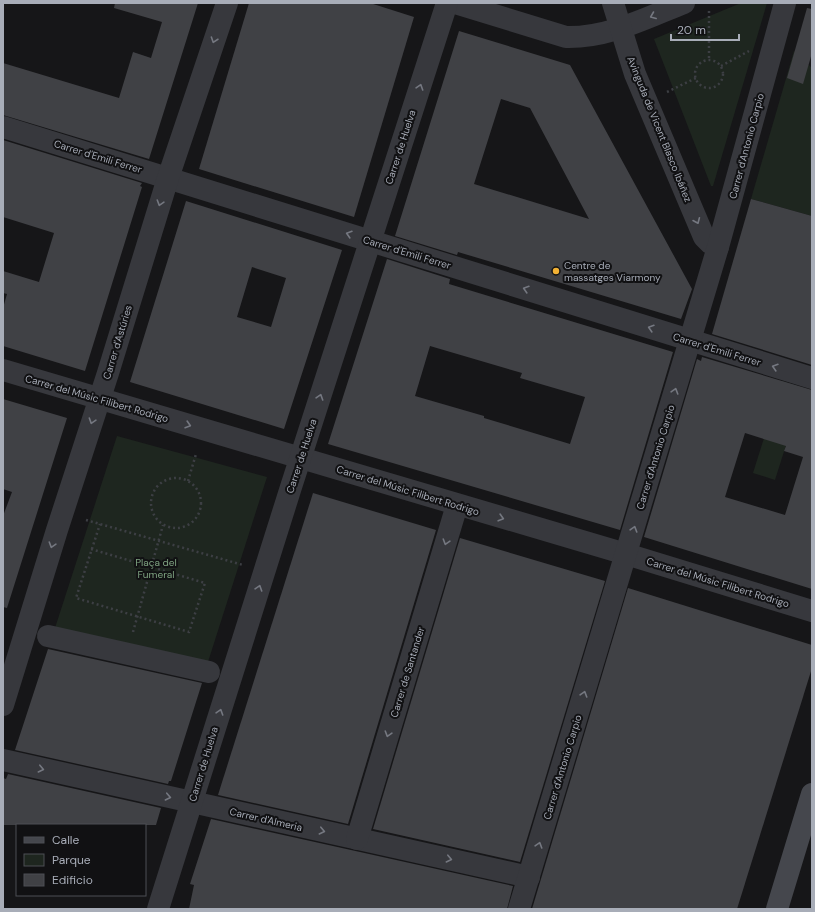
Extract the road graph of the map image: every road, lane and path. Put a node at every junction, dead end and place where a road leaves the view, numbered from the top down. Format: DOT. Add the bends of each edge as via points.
graph roads {
  1 [pos="227,3"];
  2 [pos="447,3"];
  3 [pos="455,3"];
  4 [pos="613,3"];
  5 [pos="684,3"];
  6 [pos="785,3"];
  7 [pos="708,11"];
  8 [pos="622,28"];
  9 [pos="753,49"];
  10 [pos="709,60"];
  11 [pos="721,66"];
  12 [pos="696,78"];
  13 [pos="667,92"];
  14 [pos="3,127"];
  15 [pos="168,178"];
  16 [pos="370,241"];
  17 [pos="718,247"];
  18 [pos="690,340"];
  19 [pos="3,370"];
  20 [pos="812,378"];
  21 [pos="99,398"];
  22 [pos="196,454"];
  23 [pos="301,458"];
  24 [pos="188,481"];
  25 [pos="457,505"];
  26 [pos="86,520"];
  27 [pos="100,524"];
  28 [pos="163,525"];
  29 [pos="159,541"];
  30 [pos="92,549"];
  31 [pos="626,554"];
  32 [pos="243,565"];
  33 [pos="151,567"];
  34 [pos="812,611"];
  35 [pos="137,617"];
  36 [pos="48,636"];
  37 [pos="127,653"];
  38 [pos="209,672"];
  39 [pos="3,705"];
  40 [pos="3,760"];
  41 [pos="812,794"];
  42 [pos="191,802"];
  43 [pos="357,839"];
  44 [pos="529,877"];
  45 [pos="158,909"];
  46 [pos="519,909"];
  47 [pos="777,909"];
  1 -- 15 [label="street, Carrer d'Astúries, one-way"];
  16 -- 2 [label="street, Carrer de Huelva, one-way"];
  3 -- 8 [label="street" via="566,37 582,37"];
  4 -- 8 [label="street, Avinguda de Vicent Blasco Ibáñez"];
  5 -- 8 [label="street, one-way"];
  6 -- 17 [label="street, Carrer d'Antonio Carpio"];
  7 -- 10 [label="path"];
  8 -- 17 [label="street, Avinguda de Vicent Blasco Ibáñez, one-way" via="635,74 704,237"];
  9 -- 11 [label="path"];
  10 -- 11 [label="path" via="714,60"];
  10 -- 12 [label="path" via="704,60 697,66"];
  11 -- 12 [label="path" via="722,80 716,86 702,86"];
  12 -- 13 [label="path"];
  14 -- 15 [label="street, Carrer d'Emili Ferrer"];
  16 -- 15 [label="street, Carrer d'Emili Ferrer, one-way"];
  15 -- 21 [label="street, Carrer d'Astúries, one-way"];
  18 -- 16 [label="street, Carrer d'Emili Ferrer, one-way"];
  23 -- 16 [label="street, Carrer de Huelva, one-way"];
  17 -- 18 [label="street, Carrer d'Antonio Carpio"];
  20 -- 18 [label="street, Carrer d'Emili Ferrer, one-way"];
  31 -- 18 [label="street, Carrer d'Antonio Carpio, one-way"];
  19 -- 21 [label="street, Carrer del Músic Filibert Rodrigo"];
  21 -- 23 [label="street, Carrer del Músic Filibert Rodrigo, one-way"];
  21 -- 39 [label="street, Carrer d'Astúries, one-way"];
  22 -- 24 [label="path"];
  23 -- 25 [label="street, Carrer del Músic Filibert Rodrigo"];
  42 -- 23 [label="street, Carrer de Huelva, one-way"];
  24 -- 28 [label="path" via="175,478 166,480 154,491 151,507"];
  24 -- 28 [label="path" via="197,488 201,496 202,504 198,516 190,525 182,528 174,529"];
  25 -- 31 [label="street, Carrer del Músic Filibert Rodrigo, one-way"];
  25 -- 43 [label="street, Carrer de Santander, one-way"];
  26 -- 27 [label="path"];
  27 -- 29 [label="path"];
  27 -- 30 [label="path"];
  28 -- 29 [label="path"];
  29 -- 32 [label="path"];
  29 -- 33 [label="path"];
  30 -- 33 [label="path"];
  30 -- 35 [label="path" via="76,598"];
  31 -- 34 [label="street, Carrer del Músic Filibert Rodrigo"];
  44 -- 31 [label="street, Carrer d'Antonio Carpio, one-way"];
  33 -- 35 [label="path"];
  33 -- 35 [label="path" via="205,583 189,632"];
  35 -- 37 [label="path"];
  36 -- 37 [label="street"];
  37 -- 38 [label="street"];
  40 -- 42 [label="street, Carrer d'Almeria, one-way"];
  41 -- 47 [label="street"];
  42 -- 43 [label="street, Carrer d'Almeria, one-way"];
  42 -- 45 [label="street, Carrer de Huelva"];
  43 -- 44 [label="street, Carrer d'Almeria, one-way"];
  44 -- 46 [label="street, Carrer d'Antonio Carpio"];
}
